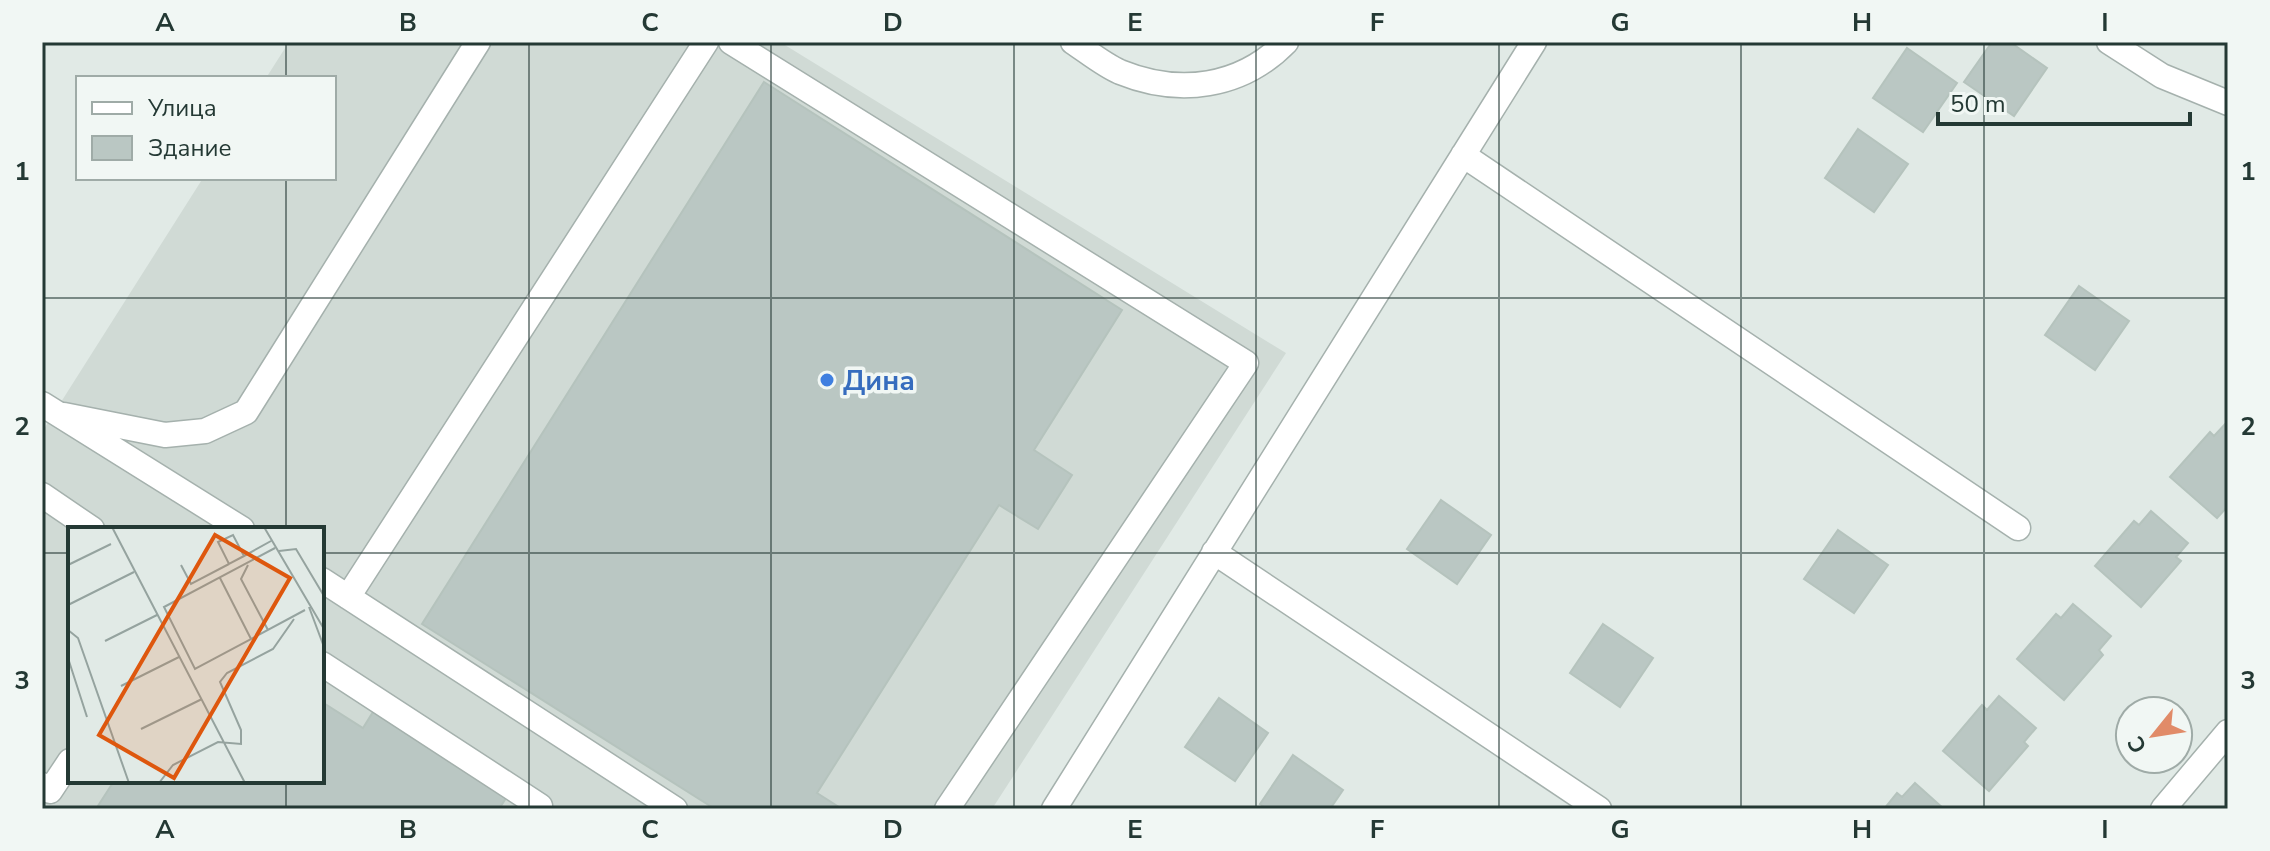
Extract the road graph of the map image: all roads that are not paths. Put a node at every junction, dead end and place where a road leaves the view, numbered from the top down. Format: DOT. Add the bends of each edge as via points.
graph roads {
  1 [pos="478,42"];
  2 [pos="706,42"];
  3 [pos="731,42"];
  4 [pos="1073,42"];
  5 [pos="1286,42"];
  6 [pos="1534,42"];
  7 [pos="2109,42"];
  8 [pos="2228,103"];
  9 [pos="1463,155"];
  10 [pos="42,404"];
  11 [pos="64,415"];
  12 [pos="42,495"];
  13 [pos="89,527"];
  14 [pos="239,527"];
  15 [pos="2018,528"];
  16 [pos="1214,552"];
  17 [pos="324,581"];
  18 [pos="348,597"];
  19 [pos="324,665"];
  20 [pos="2228,732"];
  21 [pos="68,764"];
  22 [pos="42,785"];
  23 [pos="538,809"];
  24 [pos="675,809"];
  25 [pos="947,809"];
  26 [pos="1054,809"];
  27 [pos="1599,809"];
  28 [pos="2163,809"];
  1 -- 11 [label="street" via="246,412 205,431 165,435"];
  2 -- 18 [label="street"];
  3 -- 25 [label="street" via="1246,363"];
  4 -- 5 [label="street" via="1120,72 1179,86 1228,82"];
  6 -- 9 [label="street"];
  7 -- 8 [label="street" via="2162,76"];
  9 -- 15 [label="street"];
  9 -- 16 [label="street"];
  10 -- 11 [label="street"];
  11 -- 14 [label="street"];
  12 -- 13 [label="street"];
  16 -- 26 [label="street"];
  16 -- 27 [label="street"];
  17 -- 18 [label="street"];
  18 -- 24 [label="street"];
  19 -- 23 [label="street"];
  20 -- 28 [label="street"];
  21 -- 22 [label="street" via="50,791"];
}
